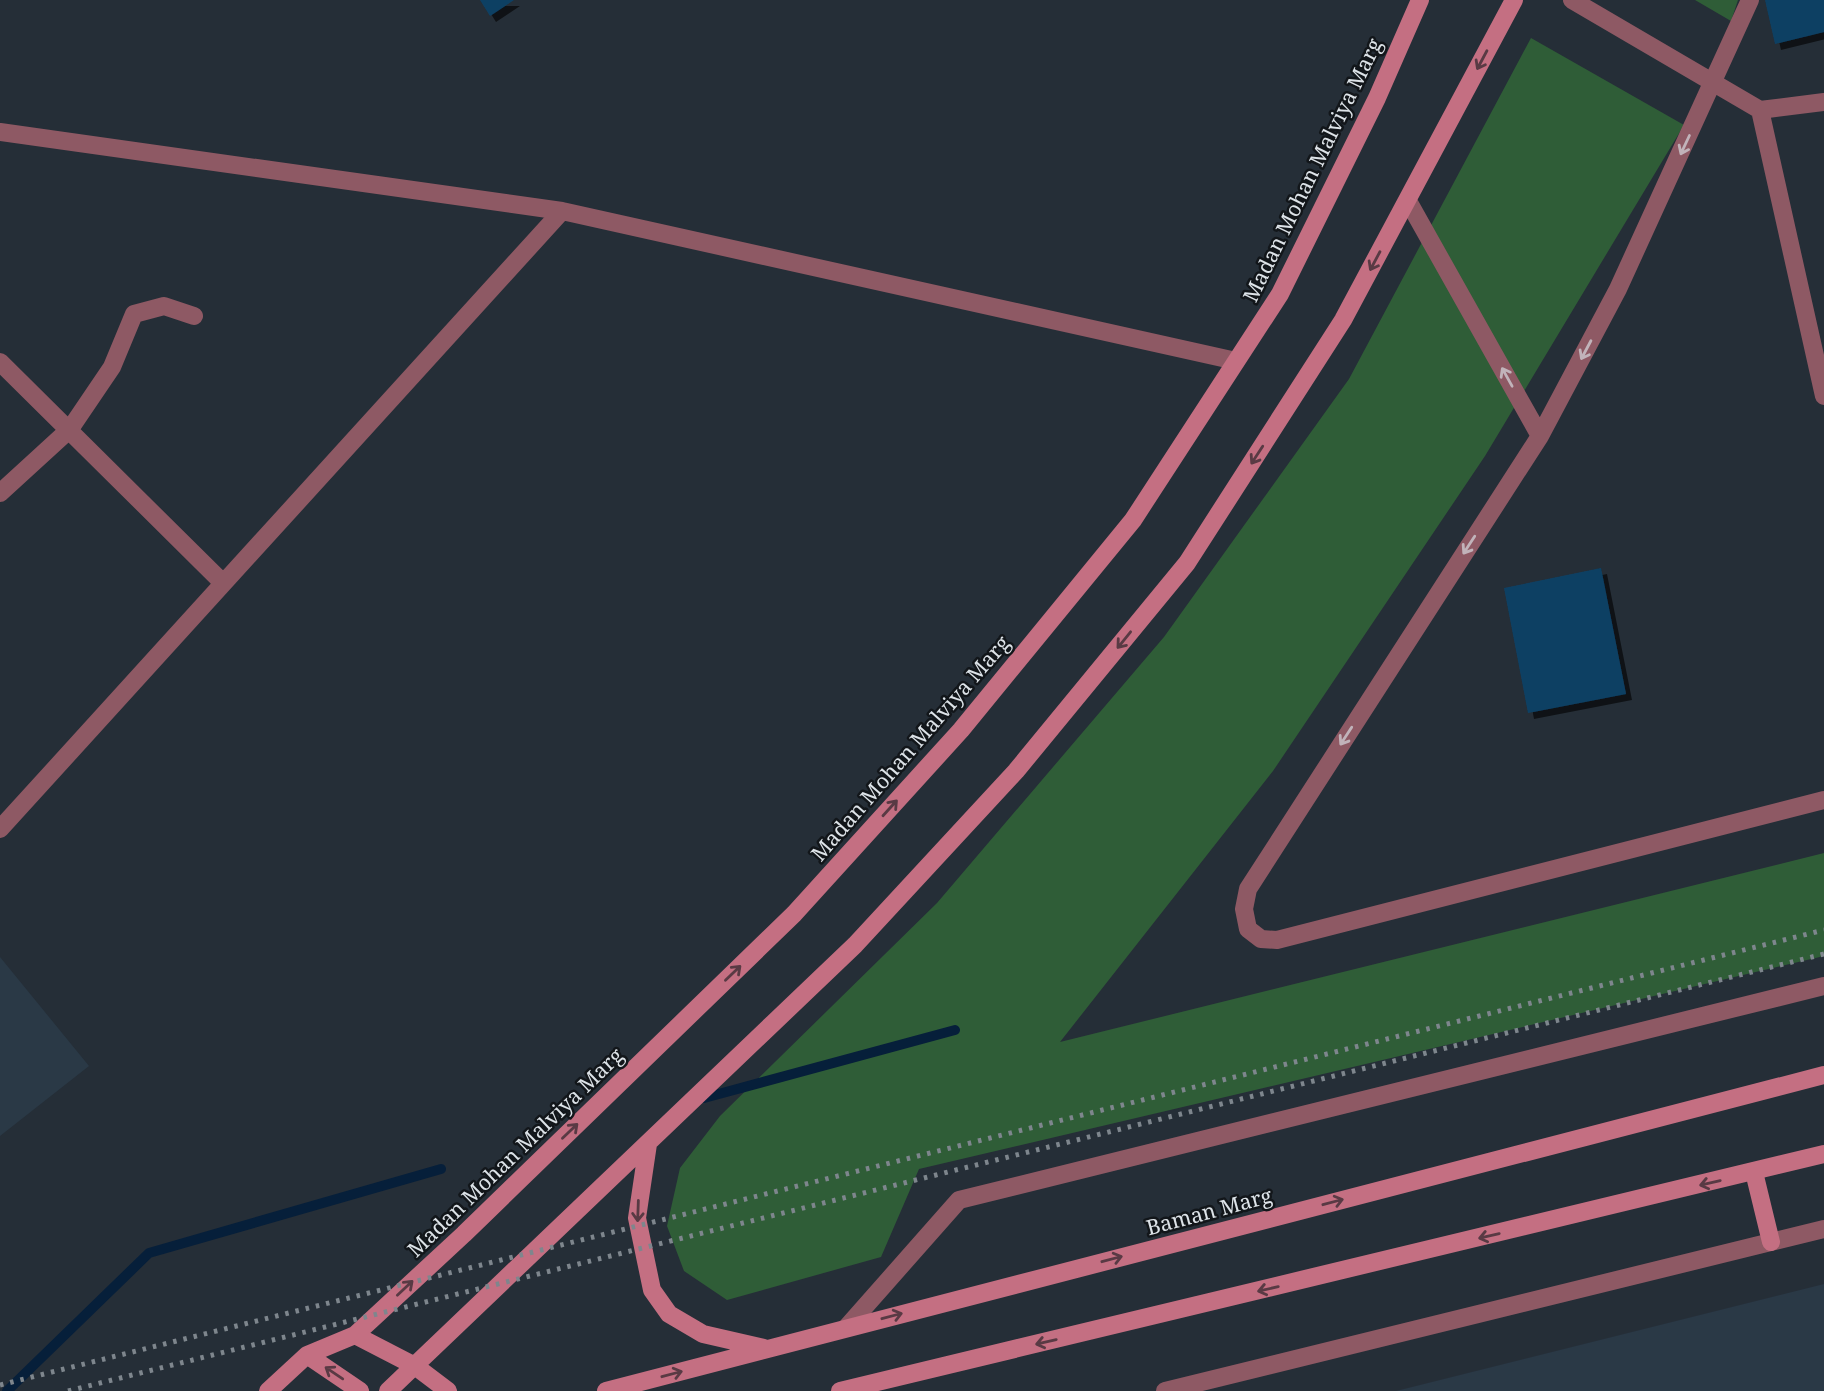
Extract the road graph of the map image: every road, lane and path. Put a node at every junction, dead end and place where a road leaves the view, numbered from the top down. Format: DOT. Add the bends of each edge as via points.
graph roads {
  1 [pos="1420,0"];
  2 [pos="1514,0"];
  3 [pos="1572,0"];
  4 [pos="1750,0"];
  5 [pos="1713,83"];
  6 [pos="1824,102"];
  7 [pos="1760,110"];
  8 [pos="0,132"];
  9 [pos="1408,201"];
  10 [pos="562,211"];
  11 [pos="194,316"];
  12 [pos="1236,361"];
  13 [pos="0,362"];
  14 [pos="1824,396"];
  15 [pos="70,429"];
  16 [pos="1540,436"];
  17 [pos="0,493"];
  18 [pos="223,583"];
  19 [pos="1824,800"];
  20 [pos="0,829"];
  21 [pos="1824,986"];
  22 [pos="1824,1075"];
  23 [pos="648,1144"];
  24 [pos="1824,1154"];
  25 [pos="1754,1172"];
  26 [pos="1824,1229"];
  27 [pos="1771,1242"];
  28 [pos="846,1328"];
  29 [pos="355,1335"];
  30 [pos="767,1349"];
  31 [pos="307,1355"];
  32 [pos="415,1366"];
  33 [pos="905,1384"];
  34 [pos="268,1391"];
  35 [pos="360,1391"];
  36 [pos="388,1391"];
  37 [pos="448,1391"];
  38 [pos="606,1391"];
  39 [pos="840,1391"];
  40 [pos="1165,1391"];
  1 -- 12 [label="main road, Madan Mohan Malviya Marg" via="1280,294"];
  2 -- 9 [label="main road, one-way"];
  3 -- 5 [label="street"];
  4 -- 5 [label="street"];
  5 -- 7 [label="street"];
  5 -- 16 [label="street, one-way" via="1618,289"];
  6 -- 7 [label="street"];
  7 -- 14 [label="street"];
  8 -- 10 [label="street"];
  16 -- 9 [label="street, one-way"];
  9 -- 23 [label="main road, one-way" via="1343,320 1187,563 1016,771 884,914"];
  10 -- 12 [label="street"];
  10 -- 18 [label="street"];
  11 -- 15 [label="street" via="164,306 134,314 112,367"];
  29 -- 12 [label="main road, Madan Mohan Malviya Marg, one-way" via="794,914 961,730 1133,520"];
  13 -- 15 [label="street"];
  15 -- 17 [label="street"];
  15 -- 18 [label="street"];
  16 -- 19 [label="street, one-way" via="1248,889 1244,909 1248,929 1261,939 1277,940"];
  18 -- 20 [label="street"];
  21 -- 28 [label="street" via="959,1199"];
  28 -- 22 [label="main road, Baman Marg, one-way"];
  23 -- 30 [label="main road, one-way" via="637,1218 652,1290 669,1314 703,1334"];
  23 -- 32 [label="main road"];
  24 -- 25 [label="main road"];
  25 -- 27 [label="main road"];
  25 -- 33 [label="main road, one-way"];
  26 -- 27 [label="street"];
  27 -- 40 [label="street"];
  28 -- 30 [label="main road, Baman Marg"];
  29 -- 31 [label="main road, Madan Mohan Malviya Marg"];
  29 -- 32 [label="main road"];
  38 -- 30 [label="main road, Baman Marg, one-way"];
  31 -- 34 [label="main road, Madan Mohan Malviya Marg"];
  35 -- 31 [label="main road, one-way"];
  32 -- 36 [label="main road"];
  32 -- 37 [label="main road"];
  33 -- 39 [label="main road"];
}
